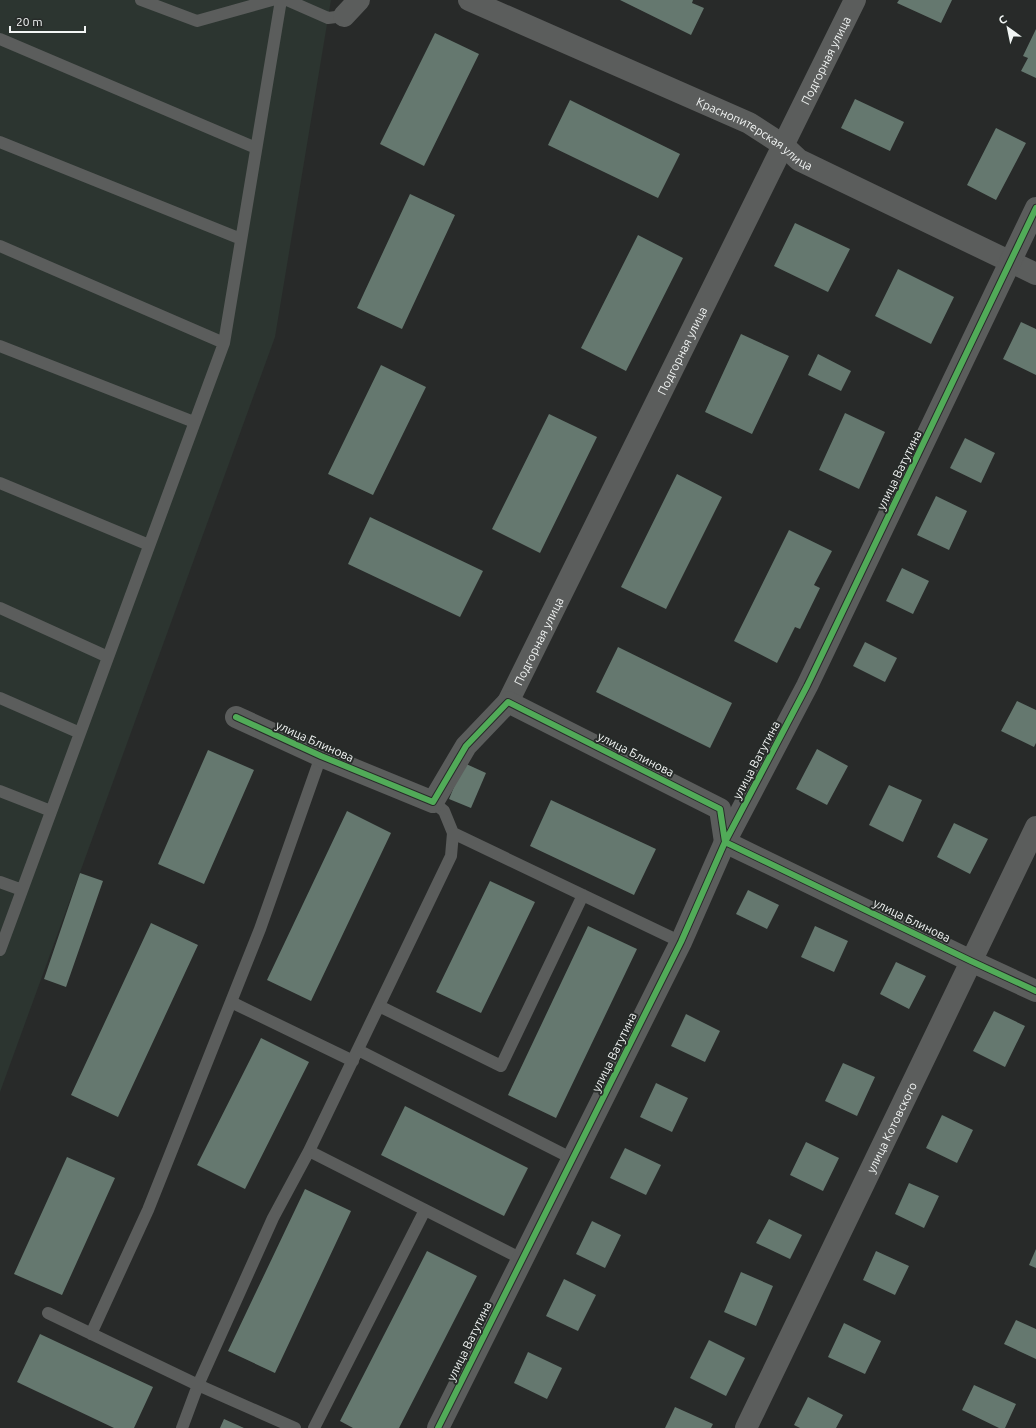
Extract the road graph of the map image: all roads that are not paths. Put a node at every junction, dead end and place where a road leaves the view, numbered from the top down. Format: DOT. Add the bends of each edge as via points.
graph roads {
  1 [pos="141,0"];
  2 [pos="272,0"];
  3 [pos="281,0"];
  4 [pos="287,0"];
  5 [pos="359,0"];
  6 [pos="469,0"];
  7 [pos="855,0"];
  8 [pos="344,16"];
  9 [pos="0,39"];
  10 [pos="0,142"];
  11 [pos="784,145"];
  12 [pos="256,148"];
  13 [pos="1036,208"];
  14 [pos="241,239"];
  15 [pos="0,246"];
  16 [pos="1010,262"];
  17 [pos="1036,274"];
  18 [pos="224,343"];
  19 [pos="0,346"];
  20 [pos="194,422"];
  21 [pos="0,483"];
  22 [pos="149,545"];
  23 [pos="0,608"];
  24 [pos="108,657"];
  25 [pos="0,698"];
  26 [pos="508,702"];
  27 [pos="236,718"];
  28 [pos="80,733"];
  29 [pos="321,756"];
  30 [pos="0,790"];
  31 [pos="433,802"];
  32 [pos="51,811"];
  33 [pos="1036,827"];
  34 [pos="453,833"];
  35 [pos="725,842"];
  36 [pos="0,882"];
  37 [pos="22,890"];
  38 [pos="583,896"];
  39 [pos="681,942"];
  40 [pos="0,950"];
  41 [pos="971,961"];
  42 [pos="1036,991"];
  43 [pos="231,1002"];
  44 [pos="379,1006"];
  45 [pos="355,1055"];
  46 [pos="309,1151"];
  47 [pos="573,1160"];
  48 [pos="425,1210"];
  49 [pos="522,1258"];
  50 [pos="48,1313"];
  51 [pos="91,1334"];
  52 [pos="198,1385"];
  53 [pos="182,1428"];
  54 [pos="295,1428"];
  55 [pos="314,1428"];
  56 [pos="438,1428"];
  57 [pos="746,1428"];
  1 -- 2 [label="lane" via="197,21"];
  3 -- 12 [label="lane"];
  4 -- 8 [label="lane" via="328,18"];
  5 -- 8 [label="street"];
  6 -- 11 [label="street, Краснопитерская улица" via="749,123"];
  7 -- 11 [label="street, Подгорная улица"];
  9 -- 12 [label="lane"];
  10 -- 14 [label="lane"];
  11 -- 16 [label="street, Краснопитерская улица" via="799,160"];
  11 -- 26 [label="street, Подгорная улица"];
  12 -- 14 [label="lane"];
  13 -- 16 [label="street, улица Ватутина"];
  14 -- 18 [label="lane"];
  15 -- 18 [label="lane"];
  16 -- 17 [label="street, Краснопитерская улица"];
  16 -- 35 [label="street, улица Ватутина" via="807,686"];
  18 -- 20 [label="lane"];
  19 -- 20 [label="lane"];
  20 -- 22 [label="lane"];
  21 -- 22 [label="lane"];
  22 -- 24 [label="lane"];
  23 -- 24 [label="lane"];
  24 -- 28 [label="lane"];
  25 -- 28 [label="lane"];
  26 -- 31 [label="street" via="466,746"];
  26 -- 35 [label="street, улица Блинова" via="720,808"];
  27 -- 29 [label="street, улица Блинова"];
  28 -- 32 [label="lane"];
  29 -- 31 [label="street, улица Блинова"];
  29 -- 43 [label="lane" via="260,929"];
  30 -- 32 [label="lane"];
  31 -- 34 [label="lane" via="444,811"];
  32 -- 37 [label="lane"];
  33 -- 41 [label="street, улица Котовского"];
  34 -- 38 [label="lane"];
  34 -- 44 [label="lane" via="451,856"];
  35 -- 39 [label="street, улица Ватутина"];
  35 -- 41 [label="street, улица Блинова"];
  36 -- 37 [label="lane"];
  37 -- 40 [label="lane"];
  38 -- 39 [label="lane"];
  38 -- 44 [label="lane" via="501,1066"];
  39 -- 47 [label="street, улица Ватутина"];
  41 -- 42 [label="street, улица Блинова"];
  41 -- 57 [label="street, улица Котовского"];
  43 -- 45 [label="lane"];
  43 -- 51 [label="lane" via="148,1210"];
  44 -- 45 [label="lane"];
  45 -- 46 [label="lane"];
  45 -- 47 [label="lane"];
  46 -- 48 [label="lane"];
  46 -- 52 [label="lane" via="273,1218"];
  47 -- 49 [label="street, улица Ватутина"];
  48 -- 49 [label="lane"];
  48 -- 55 [label="lane"];
  49 -- 56 [label="street, улица Ватутина"];
  50 -- 51 [label="lane"];
  51 -- 52 [label="lane"];
  52 -- 53 [label="lane"];
  52 -- 54 [label="lane"];
}
